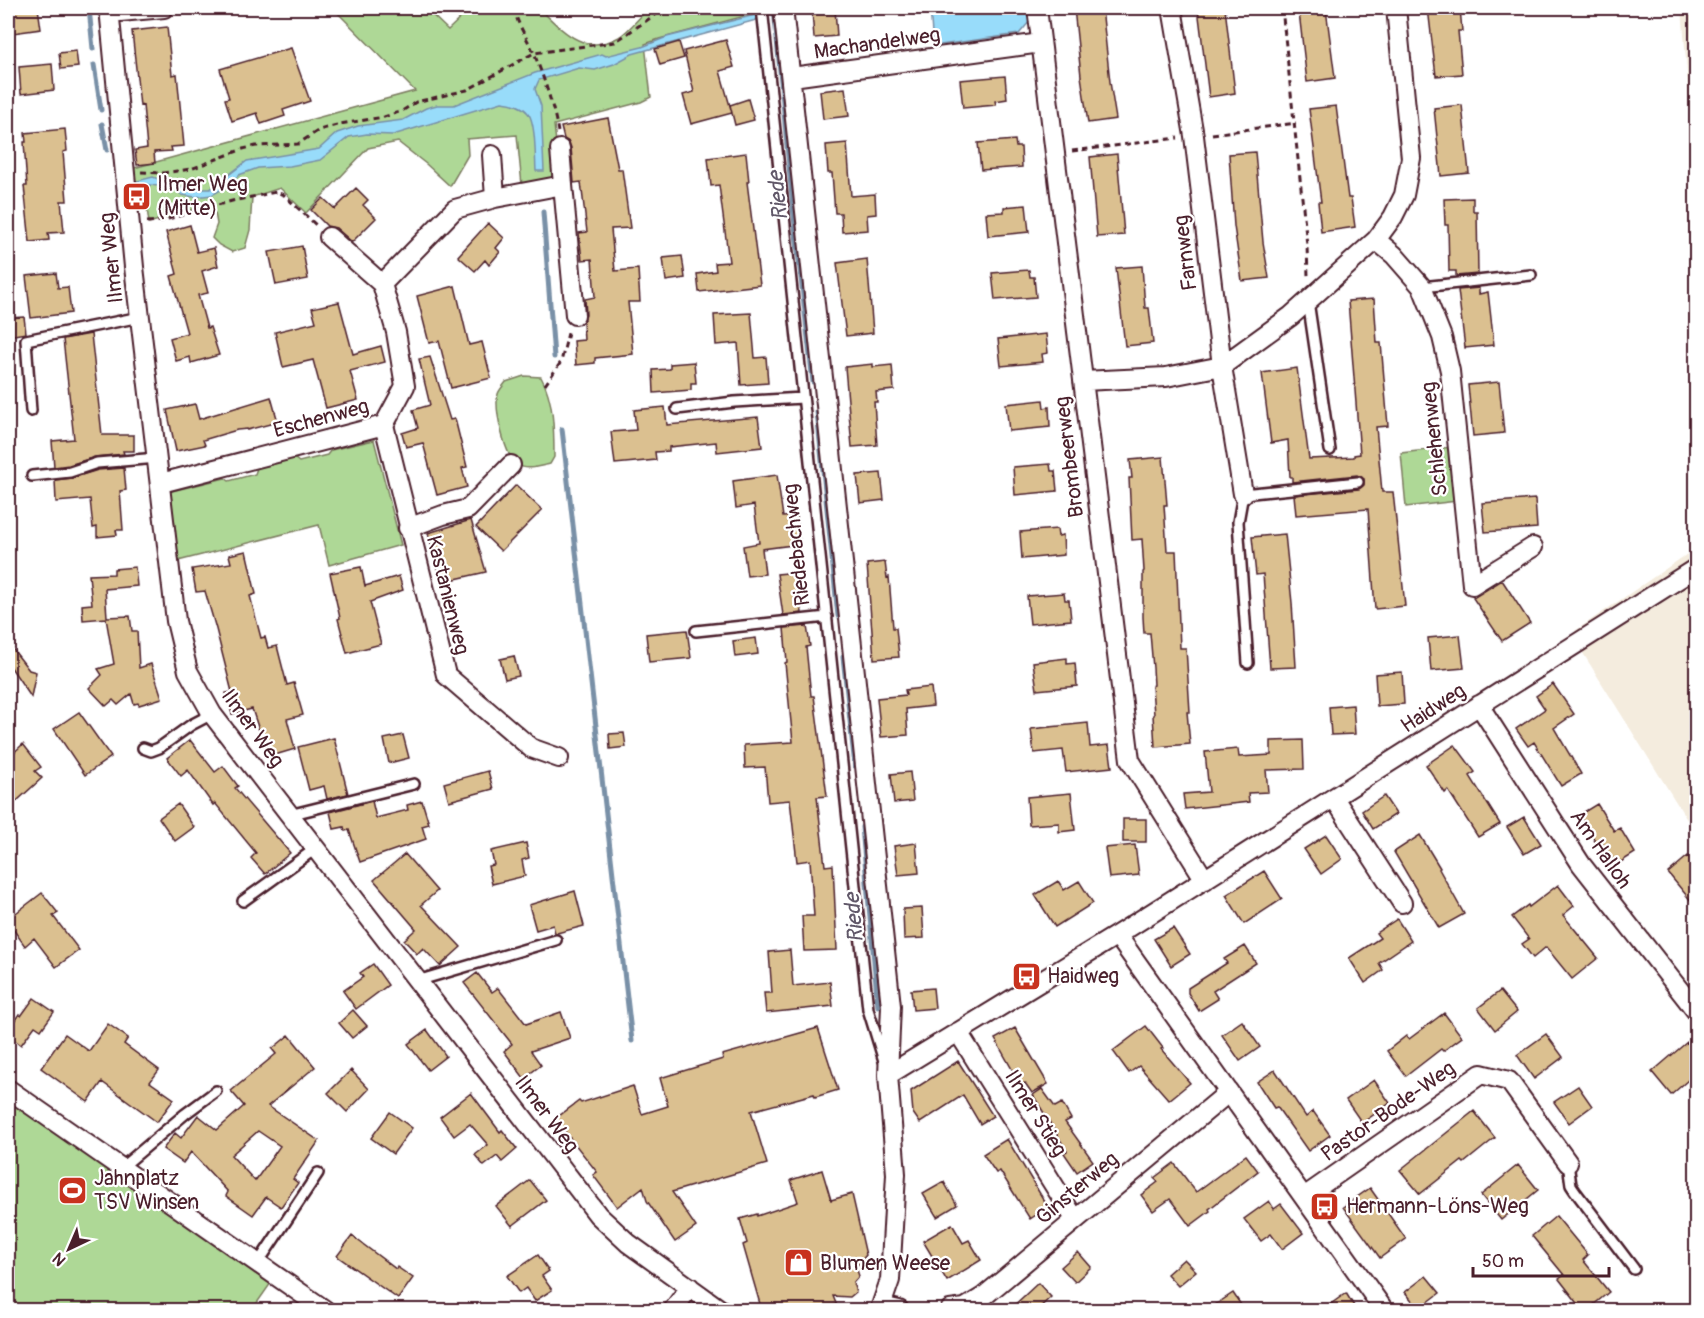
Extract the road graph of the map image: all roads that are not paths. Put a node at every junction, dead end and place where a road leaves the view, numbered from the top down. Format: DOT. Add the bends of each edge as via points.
graph roads {
  1 [pos="164,8"];
  2 [pos="762,8"];
  3 [pos="783,8"];
  4 [pos="1037,8"];
  5 [pos="1172,8"];
  6 [pos="1396,8"];
  7 [pos="109,10"];
  8 [pos="1041,44"];
  9 [pos="791,80"];
  10 [pos="772,84"];
  11 [pos="560,149"];
  12 [pos="492,155"];
  13 [pos="563,185"];
  14 [pos="495,198"];
  15 [pos="329,237"];
  16 [pos="1376,240"];
  17 [pos="1531,275"];
  18 [pos="382,284"];
  19 [pos="1422,287"];
  20 [pos="1308,300"];
  21 [pos="575,315"];
  22 [pos="140,317"];
  23 [pos="1222,366"];
  24 [pos="1083,381"];
  25 [pos="803,398"];
  26 [pos="677,409"];
  27 [pos="31,411"];
  28 [pos="384,425"];
  29 [pos="1330,450"];
  30 [pos="158,458"];
  31 [pos="511,465"];
  32 [pos="32,476"];
  33 [pos="1358,482"];
  34 [pos="161,483"];
  35 [pos="1244,494"];
  36 [pos="408,528"];
  37 [pos="1533,547"];
  38 [pos="1696,568"];
  39 [pos="826,617"];
  40 [pos="696,632"];
  41 [pos="1248,663"];
  42 [pos="1479,705"];
  43 [pos="212,714"];
  44 [pos="143,748"];
  45 [pos="559,758"];
  46 [pos="414,784"];
  47 [pos="1334,798"];
  48 [pos="289,815"];
  49 [pos="315,849"];
  50 [pos="1205,880"];
  51 [pos="243,901"];
  52 [pos="1402,903"];
  53 [pos="1118,935"];
  54 [pos="556,940"];
  55 [pos="417,981"];
  56 [pos="1696,1011"];
  57 [pos="958,1032"];
  58 [pos="888,1075"];
  59 [pos="8,1089"];
  60 [pos="216,1091"];
  61 [pos="1229,1092"];
  62 [pos="1568,1163"];
  63 [pos="121,1168"];
  64 [pos="318,1173"];
  65 [pos="1304,1197"];
  66 [pos="1075,1218"];
  67 [pos="258,1263"];
  68 [pos="1634,1269"];
  69 [pos="690,1287"];
  70 [pos="878,1308"];
  71 [pos="326,1311"];
  72 [pos="673,1311"];
  73 [pos="721,1311"];
  74 [pos="899,1311"];
  75 [pos="950,1311"];
  76 [pos="1384,1311"];
  1 -- 7 [label="street"];
  2 -- 10 [label="lane, Riedebachweg"];
  3 -- 9 [label="street, Riedebachweg"];
  4 -- 8 [label="street, Brombeerweg"];
  5 -- 23 [label="street, Farnweg" via="1194,136"];
  6 -- 16 [label="street" via="1411,158 1404,195"];
  7 -- 22 [label="street, Ilmer Weg"];
  8 -- 9 [label="street, Machandelweg"];
  8 -- 24 [label="street, Brombeerweg"];
  9 -- 10 [label="lane"];
  9 -- 58 [label="street, Riedebachweg" via="891,1006"];
  10 -- 25 [label="lane, Riedebachweg"];
  11 -- 13 [label="street"];
  12 -- 14 [label="street"];
  13 -- 14 [label="street"];
  13 -- 21 [label="street"];
  14 -- 18 [label="street" via="455,209"];
  15 -- 18 [label="street"];
  16 -- 19 [label="street, Schlehenweg"];
  16 -- 20 [label="street"];
  17 -- 19 [label="lane"];
  18 -- 28 [label="street, Eschenweg" via="396,332 405,386"];
  19 -- 37 [label="street, Schlehenweg" via="1442,337 1450,371 1472,585"];
  20 -- 23 [label="street"];
  20 -- 29 [label="lane"];
  22 -- 27 [label="lane" via="26,340"];
  22 -- 30 [label="street, Ilmer Weg"];
  23 -- 24 [label="street" via="1166,377"];
  23 -- 35 [label="street, Farnweg"];
  24 -- 50 [label="street, Brombeerweg" via="1130,760"];
  25 -- 26 [label="lane"];
  25 -- 39 [label="lane, Riedebachweg"];
  28 -- 34 [label="street, Eschenweg"];
  28 -- 36 [label="street, Kastanienweg"];
  30 -- 32 [label="lane" via="97,463 70,472"];
  30 -- 34 [label="street, Ilmer Weg"];
  31 -- 36 [label="street, Kastanienweg" via="468,509"];
  33 -- 35 [label="lane"];
  34 -- 43 [label="street, Ilmer Weg" via="176,621 188,671"];
  35 -- 41 [label="lane" via="1238,522"];
  36 -- 45 [label="street, Kastanienweg" via="446,675 531,748"];
  38 -- 42 [label="street, Haidweg"];
  39 -- 40 [label="lane"];
  39 -- 58 [label="lane, Riedebachweg" via="868,1009"];
  42 -- 47 [label="street, Haidweg"];
  42 -- 56 [label="street, Am Halloh" via="1581,864"];
  43 -- 44 [label="lane" via="159,748"];
  43 -- 48 [label="street, Ilmer Weg"];
  46 -- 48 [label="lane"];
  47 -- 50 [label="street, Haidweg"];
  47 -- 52 [label="street"];
  48 -- 49 [label="street, Ilmer Weg"];
  49 -- 51 [label="lane"];
  49 -- 55 [label="street, Ilmer Weg"];
  50 -- 53 [label="street, Haidweg"];
  53 -- 57 [label="street, Haidweg"];
  53 -- 61 [label="street"];
  54 -- 55 [label="lane"];
  55 -- 69 [label="street, Ilmer Weg" via="598,1215 628,1243"];
  57 -- 58 [label="street, Haidweg"];
  57 -- 66 [label="street, Ilmer Stieg"];
  58 -- 70 [label="street, Riedebachweg" via="896,1174 890,1280"];
  59 -- 63 [label="street"];
  60 -- 63 [label="lane"];
  61 -- 65 [label="street"];
  61 -- 66 [label="street, Ginsterweg"];
  62 -- 65 [label="street, Pastor-Bode-Weg" via="1509,1081 1481,1074"];
  62 -- 68 [label="lane" via="1571,1185"];
  63 -- 67 [label="street"];
  64 -- 67 [label="lane"];
  65 -- 76 [label="street"];
  66 -- 75 [label="street, Ginsterweg" via="983,1297 965,1308"];
  67 -- 71 [label="street"];
  69 -- 72 [label="street"];
  69 -- 73 [label="street, Ilmer Weg"];
  70 -- 74 [label="street"];
}
